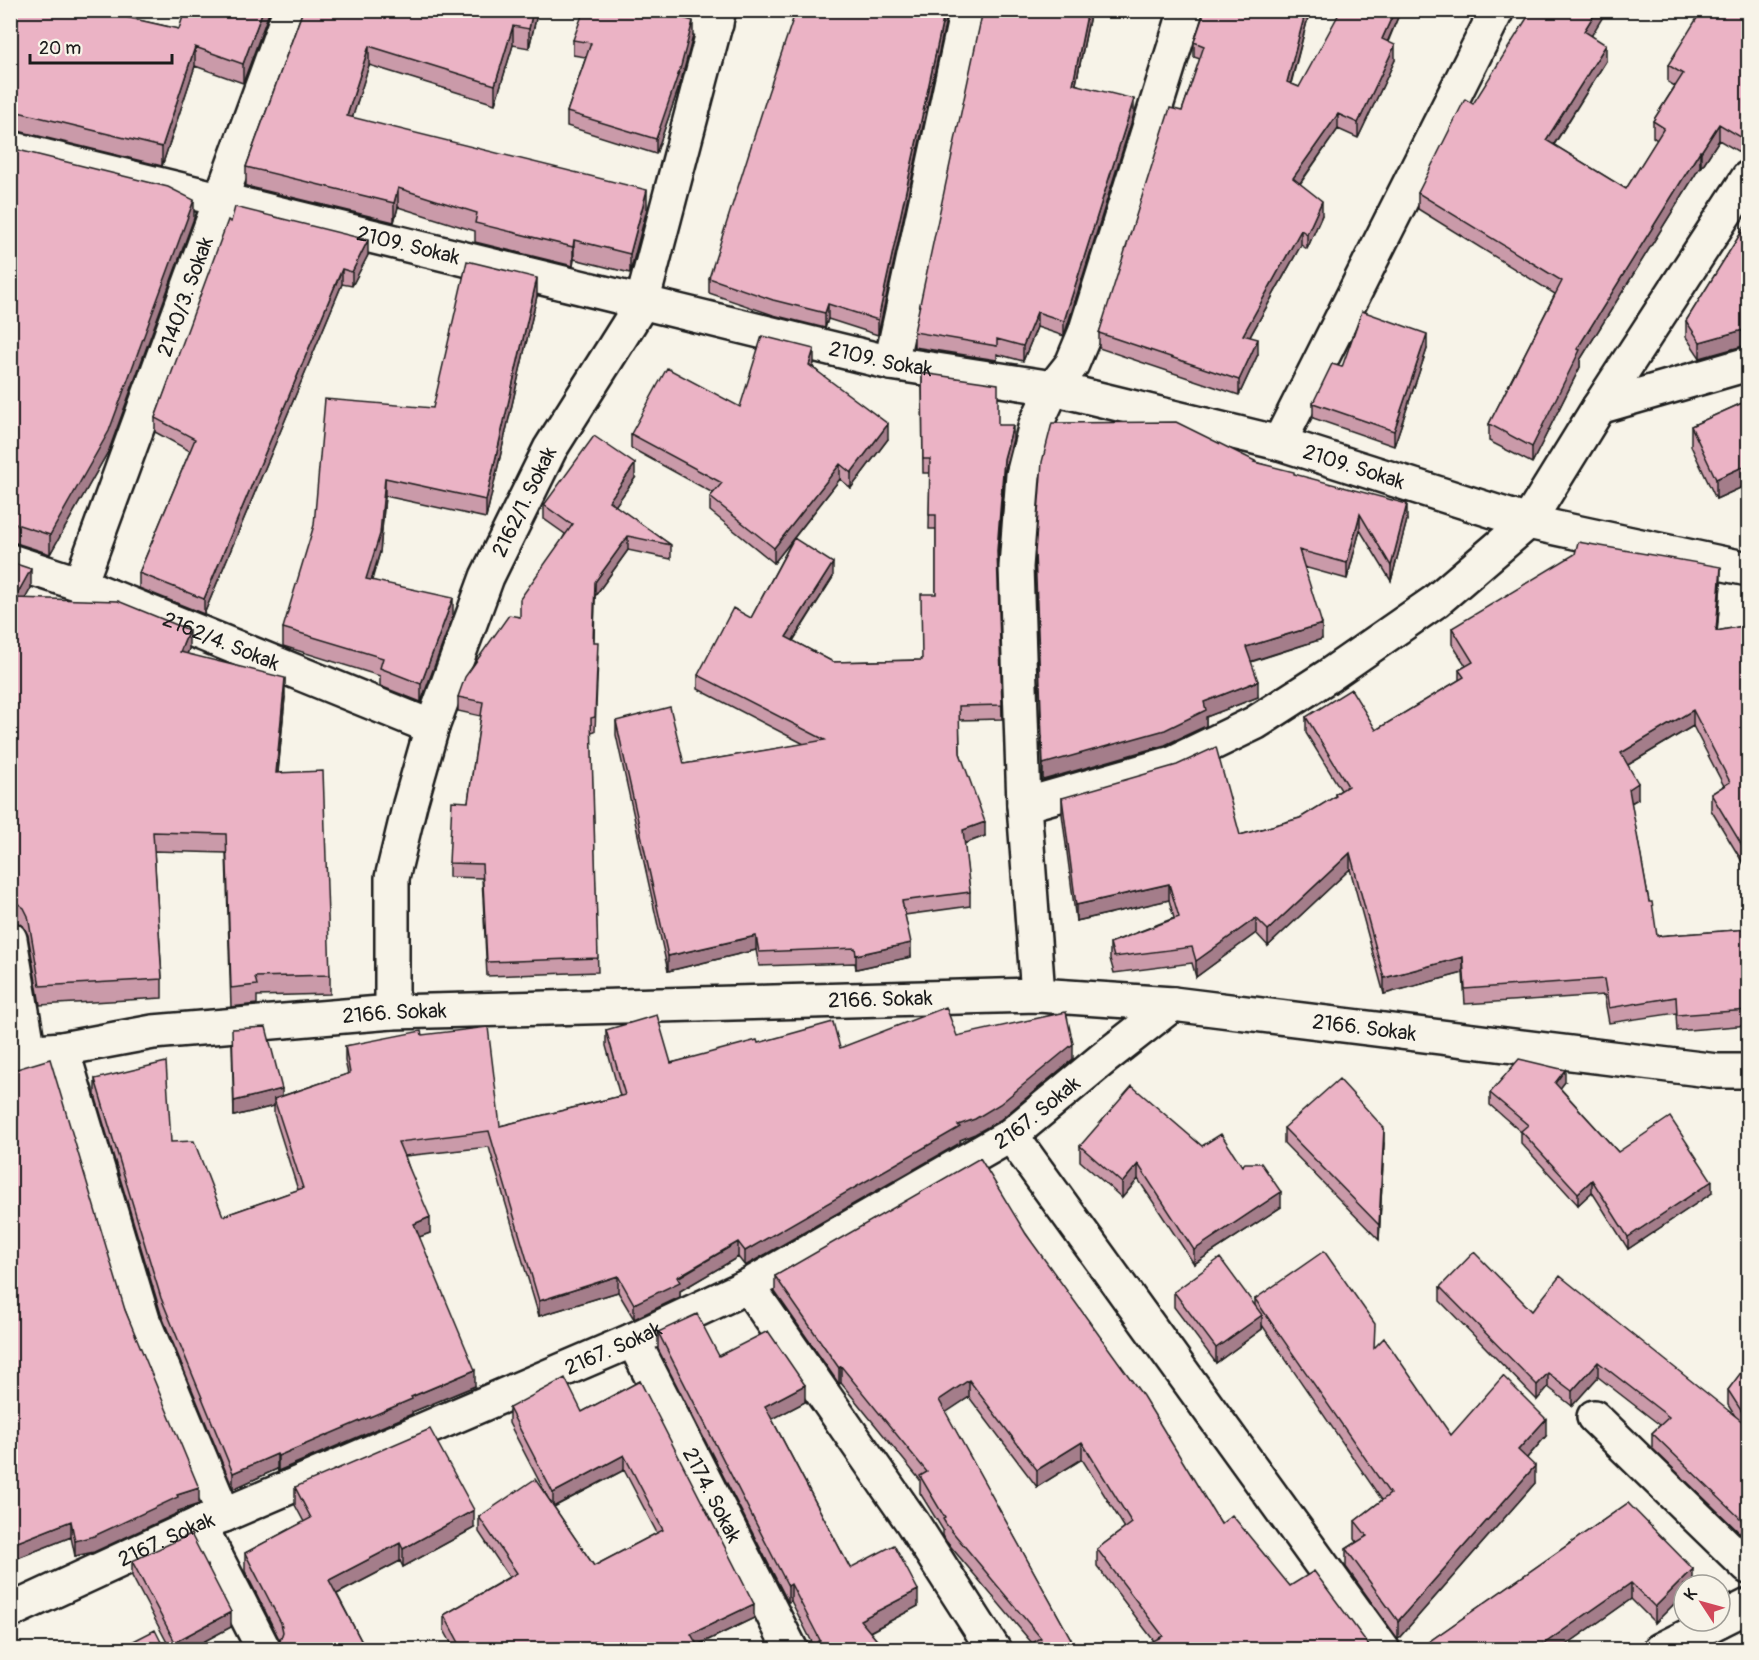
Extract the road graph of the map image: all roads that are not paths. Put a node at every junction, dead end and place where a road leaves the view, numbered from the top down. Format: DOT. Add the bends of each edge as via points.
graph roads {
  1 [pos="290,10"];
  2 [pos="672,10"];
  3 [pos="967,10"];
  4 [pos="1186,10"];
  5 [pos="1497,10"];
  6 [pos="717,17"];
  7 [pos="10,148"];
  8 [pos="1749,178"];
  9 [pos="221,200"];
  10 [pos="642,303"];
  11 [pos="891,363"];
  12 [pos="1749,364"];
  13 [pos="1053,388"];
  14 [pos="1599,407"];
  15 [pos="1279,443"];
  16 [pos="1528,522"];
  17 [pos="10,561"];
  18 [pos="1749,569"];
  19 [pos="80,584"];
  20 [pos="432,728"];
  21 [pos="1024,805"];
  22 [pos="10,939"];
  23 [pos="1038,995"];
  24 [pos="1173,1004"];
  25 [pos="392,1012"];
  26 [pos="62,1049"];
  27 [pos="20,1053"];
  28 [pos="1749,1071"];
  29 [pos="1011,1135"];
  30 [pos="748,1286"];
  31 [pos="633,1340"];
  32 [pos="1594,1417"];
  33 [pos="212,1519"];
  34 [pos="1749,1567"];
  35 [pos="1749,1606"];
  36 [pos="10,1611"];
  37 [pos="1732,1614"];
  38 [pos="1693,1633"];
  39 [pos="264,1650"];
  40 [pos="791,1650"];
  41 [pos="994,1650"];
  42 [pos="1383,1650"];
  43 [pos="1660,1650"];
  1 -- 9 [label="street, 2140/3. Sokak"];
  2 -- 6 [label="street"];
  3 -- 11 [label="street"];
  4 -- 13 [label="street" via="1085,333 1072,364"];
  5 -- 15 [label="street"];
  6 -- 10 [label="street, 2162/1. Sokak"];
  7 -- 9 [label="street, 2109. Sokak"];
  8 -- 14 [label="street"];
  9 -- 10 [label="street, 2109. Sokak"];
  9 -- 19 [label="street, 2140/3. Sokak"];
  10 -- 11 [label="street, 2109. Sokak"];
  10 -- 20 [label="street, 2162/1. Sokak" via="550,449 487,577"];
  11 -- 13 [label="street, 2109. Sokak"];
  12 -- 14 [label="street"];
  13 -- 15 [label="street, 2109. Sokak"];
  13 -- 21 [label="street" via="1036,424 1023,475 1016,567"];
  14 -- 16 [label="street"];
  15 -- 16 [label="street, 2109. Sokak"];
  16 -- 18 [label="street, 2109. Sokak"];
  16 -- 21 [label="street" via="1436,601 1255,723 1172,763"];
  17 -- 19 [label="street, 2162/4. Sokak"];
  19 -- 20 [label="street, 2162/4. Sokak"];
  20 -- 25 [label="street, 2162/1. Sokak" via="392,878"];
  21 -- 23 [label="street"];
  22 -- 27 [label="street"];
  23 -- 24 [label="street, 2166. Sokak"];
  23 -- 25 [label="street, 2166. Sokak"];
  24 -- 28 [label="street, 2166. Sokak" via="1718,1071"];
  24 -- 29 [label="street, 2167. Sokak"];
  25 -- 26 [label="street, 2166. Sokak" via="153,1032"];
  26 -- 27 [label="street, 2166. Sokak"];
  26 -- 33 [label="street" via="142,1320"];
  29 -- 30 [label="street, 2167. Sokak"];
  29 -- 42 [label="street"];
  30 -- 31 [label="street, 2167. Sokak"];
  30 -- 41 [label="street" via="912,1522"];
  31 -- 33 [label="street, 2167. Sokak"];
  31 -- 40 [label="street, 2174. Sokak"];
  32 -- 34 [label="street"];
  33 -- 36 [label="street, 2167. Sokak"];
  33 -- 39 [label="street"];
  35 -- 37 [label="street"];
  38 -- 43 [label="street"];
}
